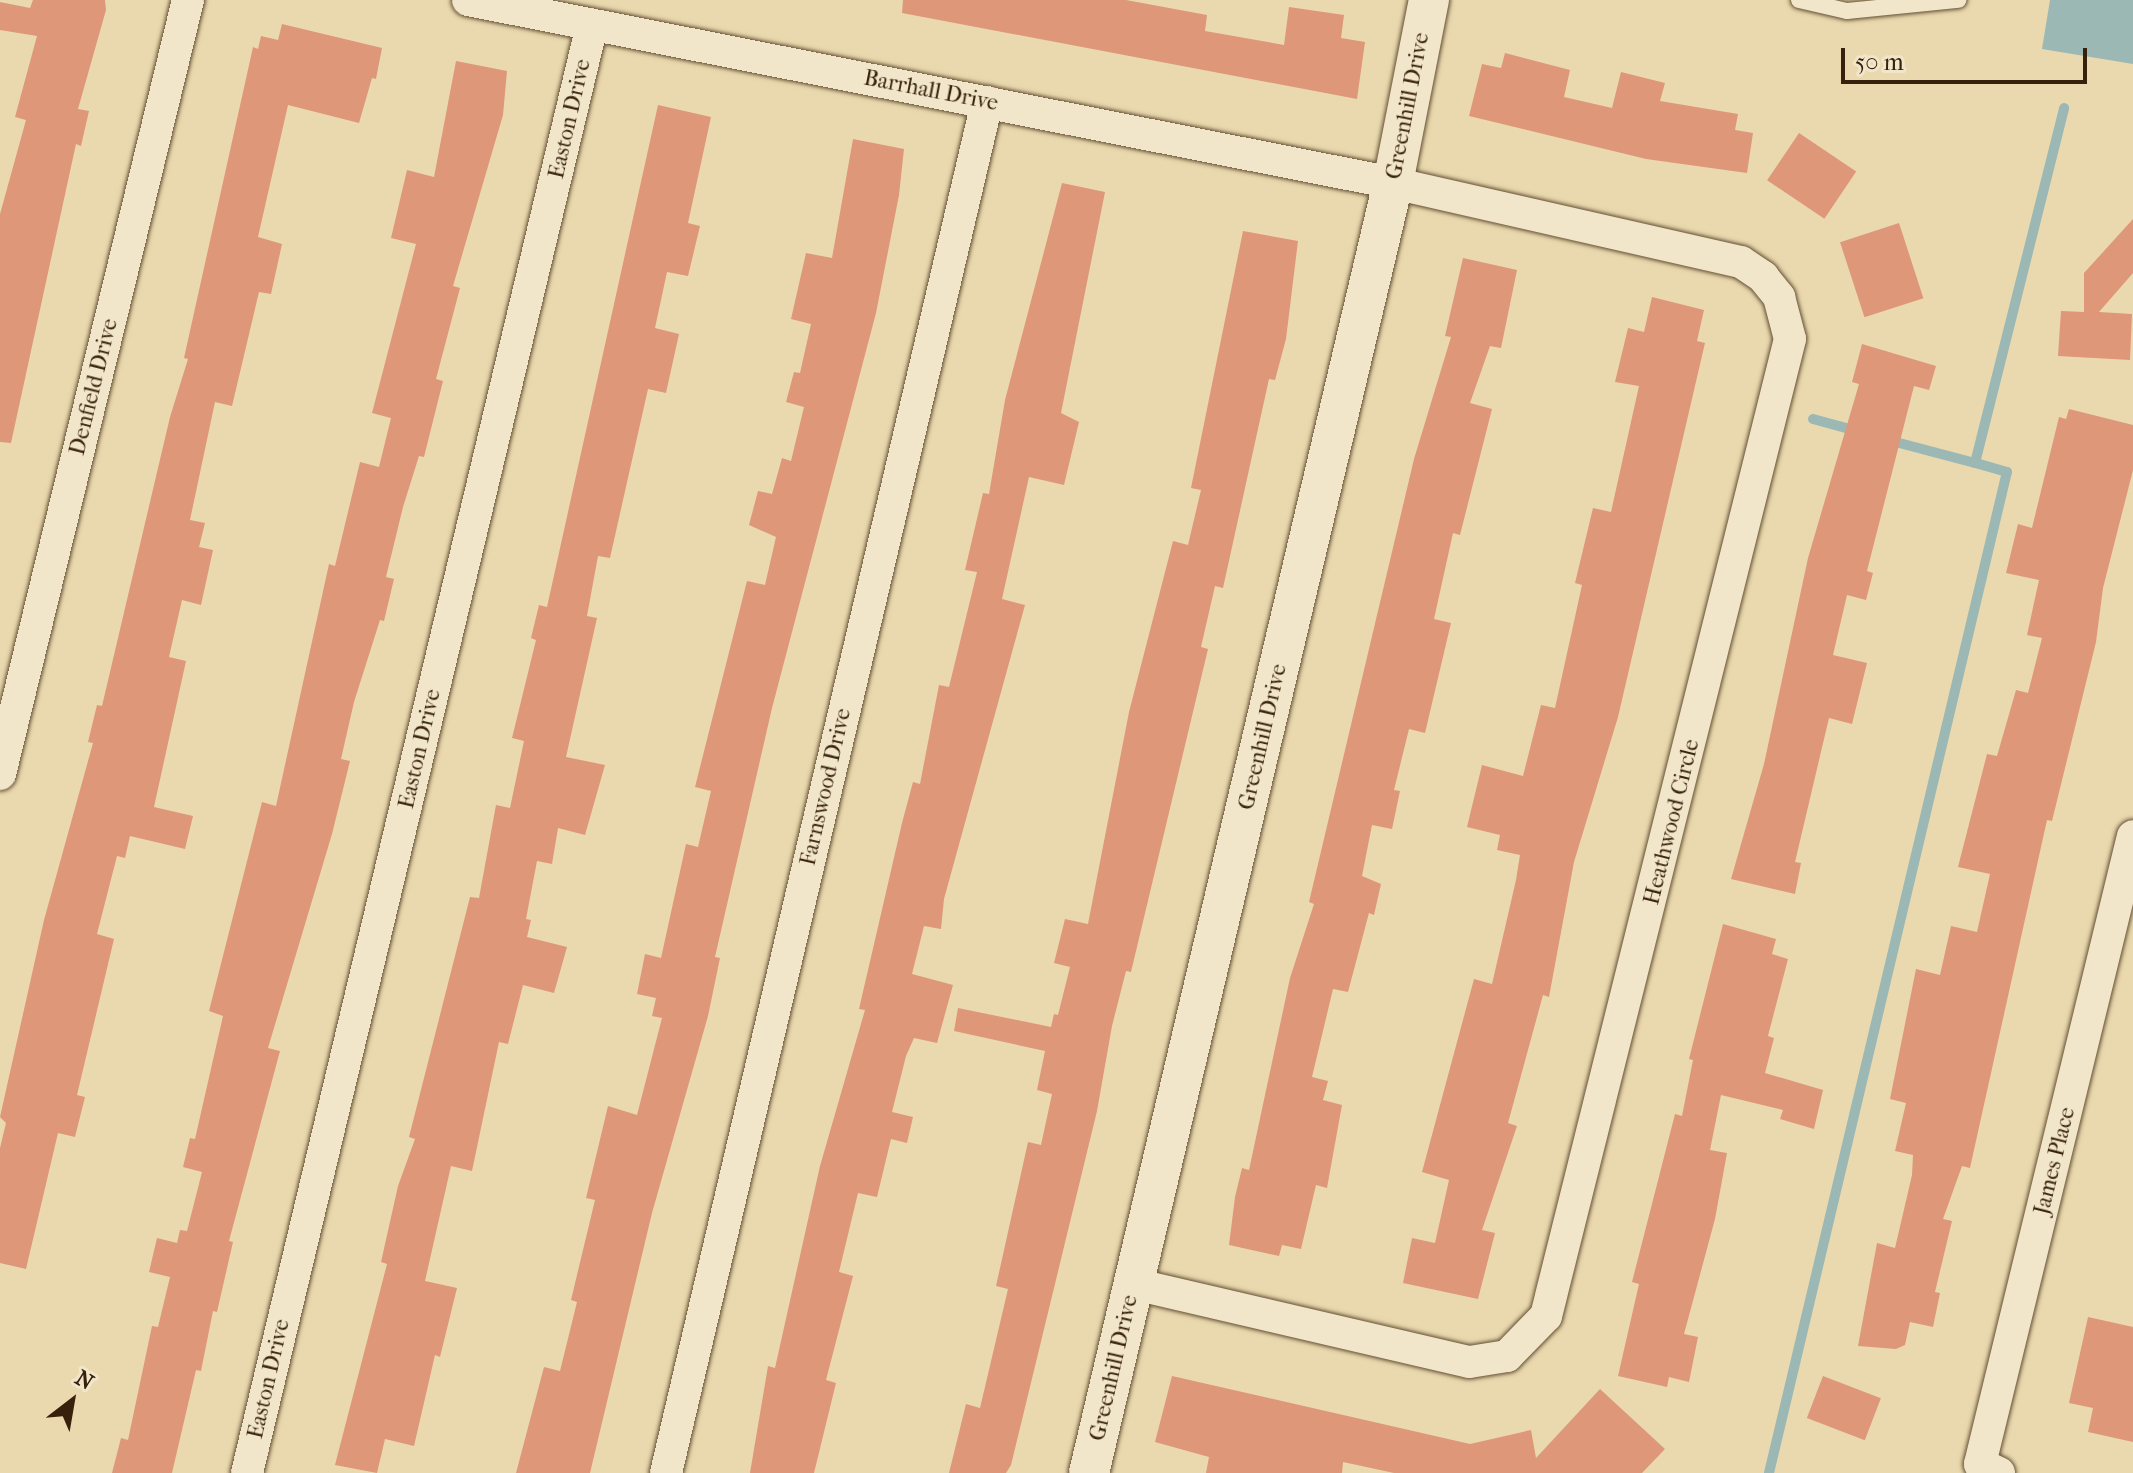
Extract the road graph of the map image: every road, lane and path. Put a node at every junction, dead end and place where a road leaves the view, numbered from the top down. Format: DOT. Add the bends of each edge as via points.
graph roads {
  1 [pos="188,0"];
  2 [pos="468,0"];
  3 [pos="1429,0"];
  4 [pos="1799,0"];
  5 [pos="1958,0"];
  6 [pos="592,25"];
  7 [pos="987,102"];
  8 [pos="1393,183"];
  9 [pos="0,774"];
  10 [pos="2133,836"];
  11 [pos="1134,1284"];
  12 [pos="247,1473"];
  13 [pos="666,1473"];
  14 [pos="1089,1473"];
  15 [pos="1999,1473"];
  1 -- 9 [label="street, Denfield Drive"];
  2 -- 6 [label="street, Barrhall Drive"];
  3 -- 8 [label="street, Greenhill Drive"];
  4 -- 5 [label="lane" via="1847,11"];
  6 -- 7 [label="street, Barrhall Drive"];
  6 -- 12 [label="street, Easton Drive"];
  7 -- 8 [label="street, Barrhall Drive"];
  7 -- 13 [label="street, Farnswood Drive"];
  8 -- 11 [label="street, Greenhill Drive"];
  8 -- 11 [label="street, Heathwood Circle" via="1741,262 1779,297 1788,321 1786,355 1546,1316 1507,1356 1469,1362"];
  10 -- 15 [label="street, James Place" via="1980,1464"];
  11 -- 14 [label="street, Greenhill Drive"];
}
